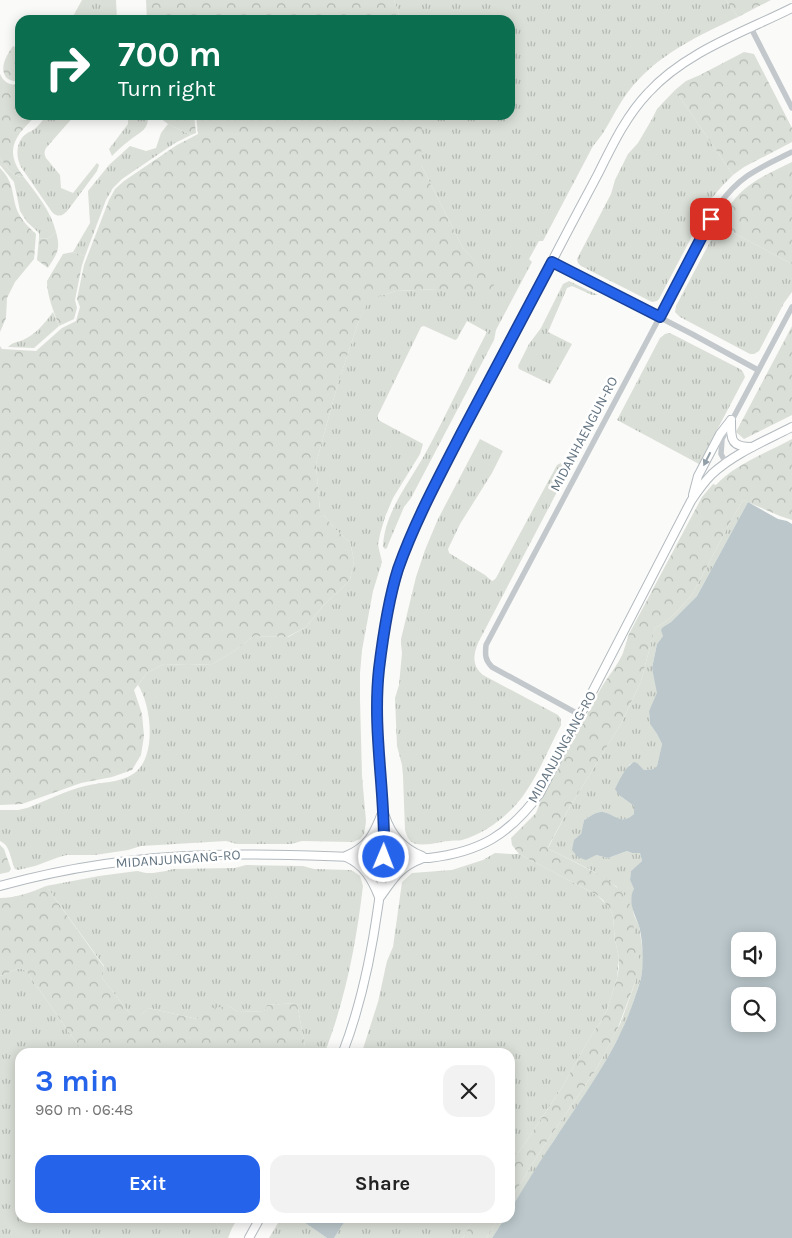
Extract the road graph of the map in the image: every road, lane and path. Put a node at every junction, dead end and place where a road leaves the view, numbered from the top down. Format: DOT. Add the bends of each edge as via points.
graph roads {
  1 [pos="792,8"];
  2 [pos="751,28"];
  3 [pos="792,108"];
  4 [pos="792,152"];
  5 [pos="552,262"];
  6 [pos="792,307"];
  7 [pos="660,317"];
  8 [pos="758,370"];
  9 [pos="731,420"];
  10 [pos="792,427"];
  11 [pos="752,447"];
  12 [pos="726,463"];
  13 [pos="691,501"];
  14 [pos="580,715"];
  15 [pos="383,810"];
  16 [pos="344,856"];
  17 [pos="384,857"];
  18 [pos="426,858"];
  19 [pos="0,886"];
  20 [pos="380,897"];
  21 [pos="344,1048"];
  22 [pos="257,1223"];
  23 [pos="249,1238"];
  1 -- 2 [label="street"];
  2 -- 3 [label="street"];
  2 -- 5 [label="street" via="689,59 659,81 640,102 622,129"];
  4 -- 7 [label="street, MIDANHAENGUN-RO" via="753,172 727,193"];
  5 -- 7 [label="street"];
  5 -- 15 [label="street" via="422,510 398,571 379,671 378,744"];
  6 -- 8 [label="street"];
  7 -- 8 [label="street"];
  7 -- 14 [label="street, MIDANHAENGUN-RO" via="486,646 485,655 492,667"];
  8 -- 9 [label="street"];
  9 -- 11 [label="street" via="734,442 738,446"];
  9 -- 12 [label="street" via="721,444 721,454"];
  9 -- 13 [label="street, one-way" via="698,476"];
  10 -- 11 [label="street, MIDANJUNGANG-RO"];
  11 -- 12 [label="street, MIDANJUNGANG-RO"];
  12 -- 13 [label="street, MIDANJUNGANG-RO" via="711,475"];
  13 -- 14 [label="street, MIDANJUNGANG-RO"];
  14 -- 18 [label="street, MIDANJUNGANG-RO" via="540,793 516,821 486,843 469,850"];
  15 -- 16 [label="street" via="370,840"];
  15 -- 17 [label="street"];
  15 -- 18 [label="street" via="387,822 405,848"];
  16 -- 17 [label="street, MIDANJUNGANG-RO"];
  16 -- 19 [label="street, MIDANJUNGANG-RO" via="230,854 166,857 72,870"];
  16 -- 20 [label="street" via="363,868"];
  17 -- 18 [label="street, MIDANJUNGANG-RO"];
  17 -- 20 [label="street"];
  18 -- 20 [label="street" via="403,868"];
  20 -- 21 [label="street" via="363,990"];
  22 -- 23 [label="street"];
}
